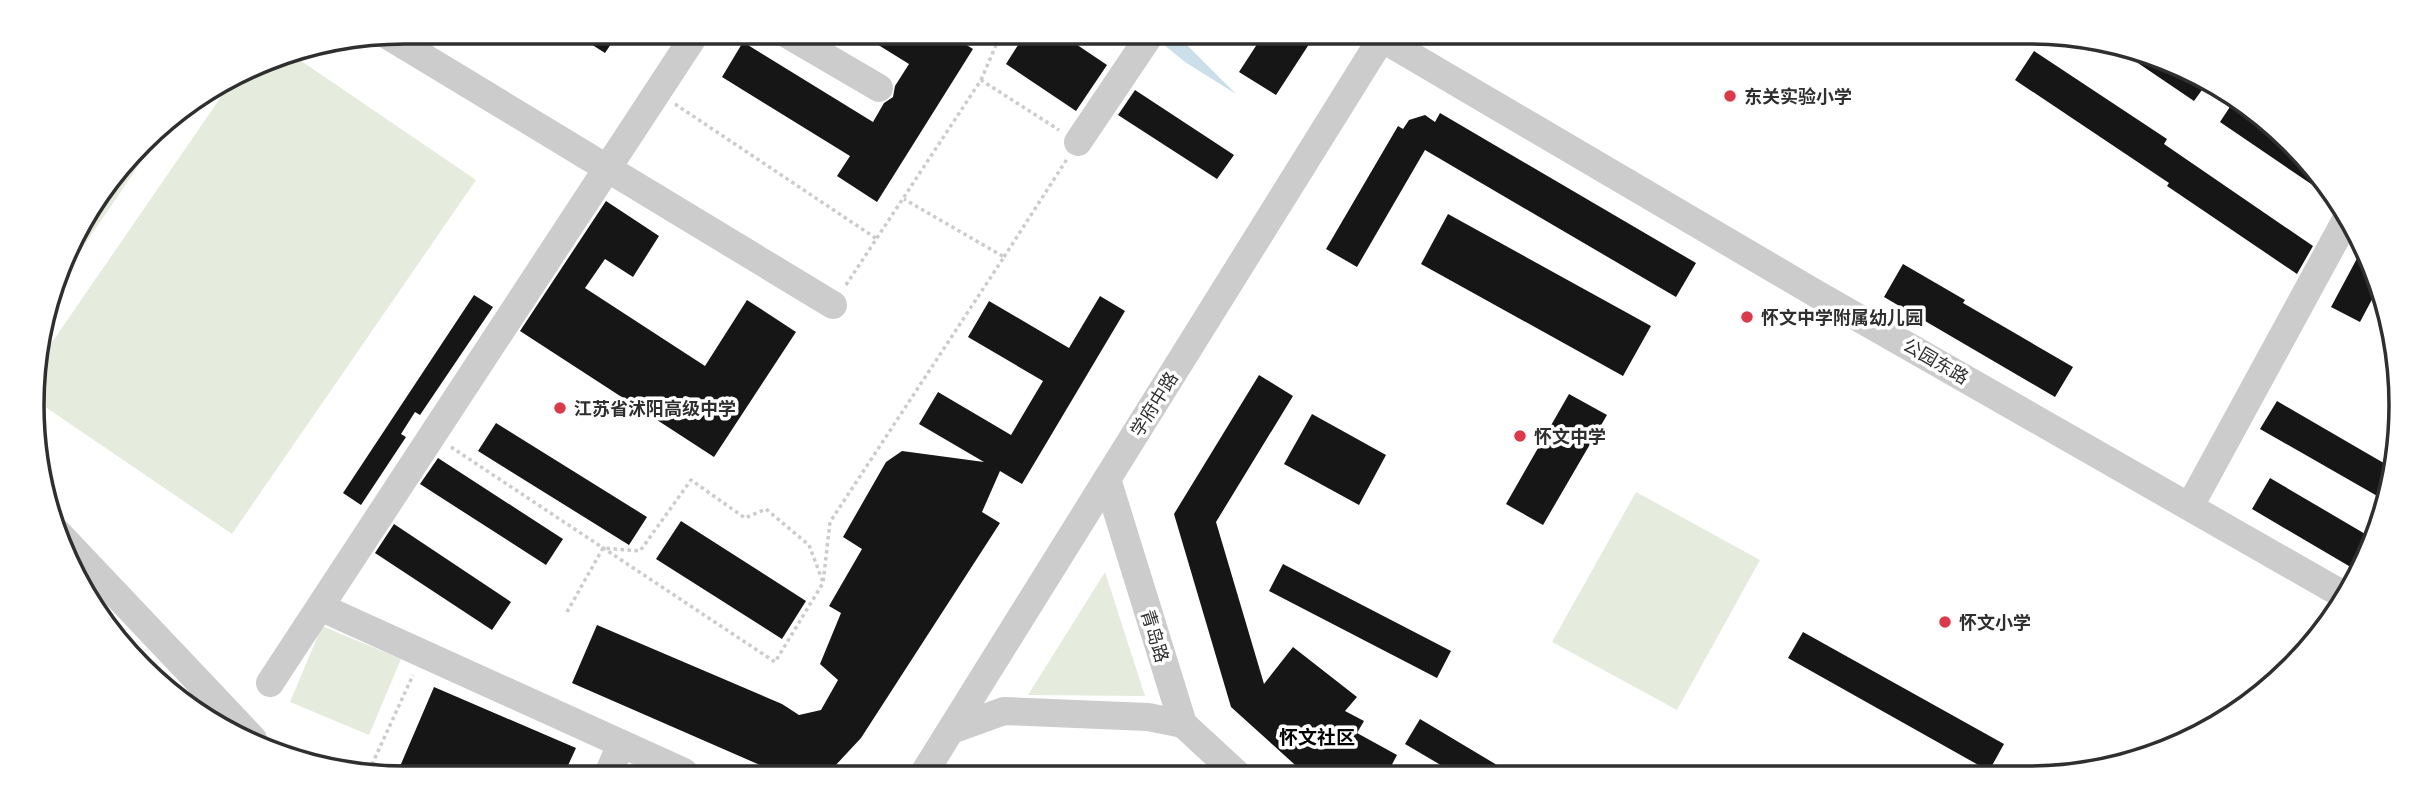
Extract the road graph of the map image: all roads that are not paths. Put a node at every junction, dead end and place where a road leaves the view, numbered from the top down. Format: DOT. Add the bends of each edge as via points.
graph roads {
  1 [pos="406,44"];
  2 [pos="689,44"];
  3 [pos="804,44"];
  4 [pos="1144,44"];
  5 [pos="1378,44"];
  6 [pos="1394,44"];
  7 [pos="879,88"];
  8 [pos="1078,142"];
  9 [pos="606,168"];
  10 [pos="2342,227"];
  11 [pos="832,305"];
  12 [pos="1107,479"];
  13 [pos="2190,506"];
  14 [pos="74,550"];
  15 [pos="2337,591"];
  16 [pos="320,607"];
  17 [pos="270,683"];
  18 [pos="1182,724"];
  19 [pos="242,727"];
  20 [pos="950,730"];
  21 [pos="621,744"];
  22 [pos="612,766"];
  23 [pos="670,766"];
  24 [pos="928,766"];
  25 [pos="1228,766"];
  1 -- 9 [label="street"];
  2 -- 9 [label="street"];
  3 -- 7 [label="street"];
  4 -- 8 [label="street"];
  5 -- 12 [label="street, 学府中路"];
  6 -- 13 [label="street, 公园东路" via="1815,293"];
  9 -- 11 [label="street"];
  9 -- 16 [label="street"];
  10 -- 13 [label="street"];
  12 -- 18 [label="street, 青岛路"];
  12 -- 20 [label="street, 学府中路"];
  13 -- 15 [label="street, 公园东路"];
  14 -- 19 [label="street"];
  16 -- 17 [label="street"];
  16 -- 21 [label="street"];
  18 -- 20 [label="street" via="1149,717 1004,711"];
  18 -- 25 [label="street"];
  20 -- 24 [label="street, 学府中路"];
  21 -- 22 [label="street"];
  21 -- 23 [label="street"];
}
